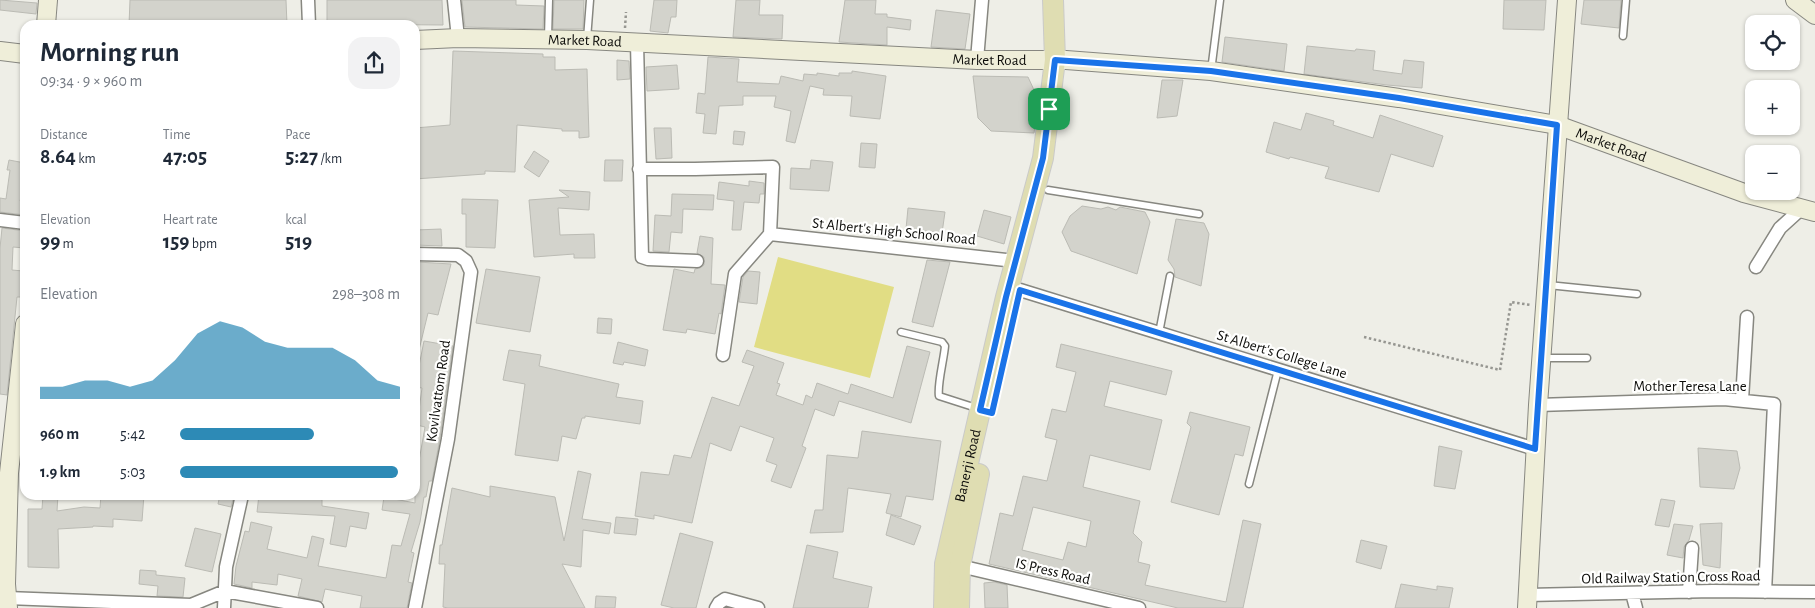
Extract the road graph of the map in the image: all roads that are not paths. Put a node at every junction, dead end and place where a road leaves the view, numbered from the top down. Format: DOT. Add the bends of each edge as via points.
graph roads {
  1 [pos="48,0"];
  2 [pos="308,0"];
  3 [pos="454,0"];
  4 [pos="549,0"];
  5 [pos="590,0"];
  6 [pos="982,0"];
  7 [pos="1053,0"];
  8 [pos="1065,0"];
  9 [pos="1220,0"];
  10 [pos="1567,0"];
  11 [pos="1626,0"];
  12 [pos="1795,0"];
  13 [pos="1815,15"];
  14 [pos="46,20"];
  15 [pos="309,20"];
  16 [pos="1623,36"];
  17 [pos="458,38"];
  18 [pos="548,39"];
  19 [pos="420,40"];
  20 [pos="587,40"];
  21 [pos="637,43"];
  22 [pos="0,51"];
  23 [pos="20,53"];
  24 [pos="977,60"];
  25 [pos="1060,60"];
  26 [pos="1211,71"];
  27 [pos="1557,125"];
  28 [pos="639,169"];
  29 [pos="1048,190"];
  30 [pos="1808,210"];
  31 [pos="1198,214"];
  32 [pos="0,220"];
  33 [pos="20,222"];
  34 [pos="770,234"];
  35 [pos="420,254"];
  36 [pos="697,261"];
  37 [pos="1015,261"];
  38 [pos="1756,267"];
  39 [pos="1170,276"];
  40 [pos="1546,284"];
  41 [pos="1020,290"];
  42 [pos="1637,294"];
  43 [pos="1747,317"];
  44 [pos="901,332"];
  45 [pos="1159,333"];
  46 [pos="723,355"];
  47 [pos="1542,358"];
  48 [pos="1587,358"];
  49 [pos="1278,370"];
  50 [pos="20,371"];
  51 [pos="1742,400"];
  52 [pos="1538,405"];
  53 [pos="986,411"];
  54 [pos="1535,449"];
  55 [pos="1249,484"];
  56 [pos="241,500"];
  57 [pos="1692,548"];
  58 [pos="960,566"];
  59 [pos="225,591"];
  60 [pos="1688,592"];
  61 [pos="1765,592"];
  62 [pos="1815,592"];
  63 [pos="1632,593"];
  64 [pos="1527,602"];
  65 [pos="7,603"];
  66 [pos="224,608"];
  67 [pos="317,608"];
  68 [pos="415,608"];
  69 [pos="716,608"];
  70 [pos="758,608"];
  71 [pos="944,608"];
  72 [pos="959,608"];
  73 [pos="1139,608"];
  74 [pos="1636,608"];
  1 -- 14 [label="street"];
  2 -- 15 [label="street"];
  3 -- 17 [label="street"];
  4 -- 18 [label="lane"];
  5 -- 20 [label="lane"];
  6 -- 24 [label="street"];
  7 -- 25 [label="main road, Banerji Road"];
  8 -- 25 [label="main road, Banerji Road"];
  9 -- 26 [label="lane"];
  10 -- 27 [label="street"];
  11 -- 16 [label="lane"];
  12 -- 13 [label="street"];
  17 -- 18 [label="street, Market Road"];
  17 -- 19 [label="street, Market Road"];
  18 -- 20 [label="street, Market Road"];
  20 -- 21 [label="street, Market Road"];
  21 -- 24 [label="street, Market Road"];
  21 -- 28 [label="street"];
  22 -- 23 [label="street"];
  24 -- 25 [label="street, Market Road"];
  25 -- 26 [label="street, Market Road"];
  25 -- 29 [label="main road, Banerji Road" via="1054,163"];
  25 -- 37 [label="main road, Banerji Road" via="1043,158"];
  26 -- 27 [label="street, Market Road"];
  27 -- 30 [label="street, Market Road" via="1744,193"];
  27 -- 40 [label="street"];
  28 -- 34 [label="street" via="773,167"];
  28 -- 36 [label="street" via="642,257"];
  29 -- 31 [label="lane"];
  29 -- 41 [label="main road, Banerji Road"];
  30 -- 38 [label="street" via="1780,228"];
  32 -- 33 [label="street"];
  34 -- 37 [label="street, St Albert's High School Road"];
  34 -- 46 [label="street" via="734,274"];
  35 -- 68 [label="street, Kovilvattom Road" via="458,255 466,261 471,272 448,439"];
  37 -- 53 [label="main road, Banerji Road"];
  39 -- 45 [label="lane"];
  40 -- 42 [label="lane"];
  40 -- 47 [label="street"];
  41 -- 45 [label="street, St Albert's College Lane"];
  41 -- 53 [label="main road, Banerji Road"];
  43 -- 51 [label="street"];
  44 -- 53 [label="lane" via="942,342 946,346 939,396"];
  45 -- 49 [label="street, St Albert's College Lane"];
  47 -- 48 [label="lane"];
  47 -- 52 [label="street"];
  49 -- 54 [label="street, St Albert's College Lane"];
  49 -- 55 [label="lane"];
  50 -- 65 [label="street" via="9,473"];
  51 -- 52 [label="street, Mother Teresa Lane"];
  51 -- 61 [label="street, Mother Teresa Lane" via="1774,404"];
  52 -- 54 [label="street"];
  53 -- 58 [label="main road, Banerji Road"];
  53 -- 71 [label="main road, Banerji Road" via="945,564"];
  54 -- 64 [label="street"];
  56 -- 59 [label="street" via="226,567"];
  57 -- 60 [label="street"];
  58 -- 72 [label="main road, Banerji Road"];
  58 -- 73 [label="street, IS Press Road"];
  59 -- 65 [label="street" via="192,605"];
  59 -- 66 [label="street"];
  59 -- 67 [label="street"];
  60 -- 61 [label="street, Old Railway Station Cross Road"];
  60 -- 63 [label="street, Old Railway Station Cross Road"];
  61 -- 62 [label="street, Old Railway Station Cross Road"];
  63 -- 64 [label="street, Old Railway Station Cross Road"];
  63 -- 74 [label="street"];
  69 -- 70 [label="street" via="725,599"];
}
